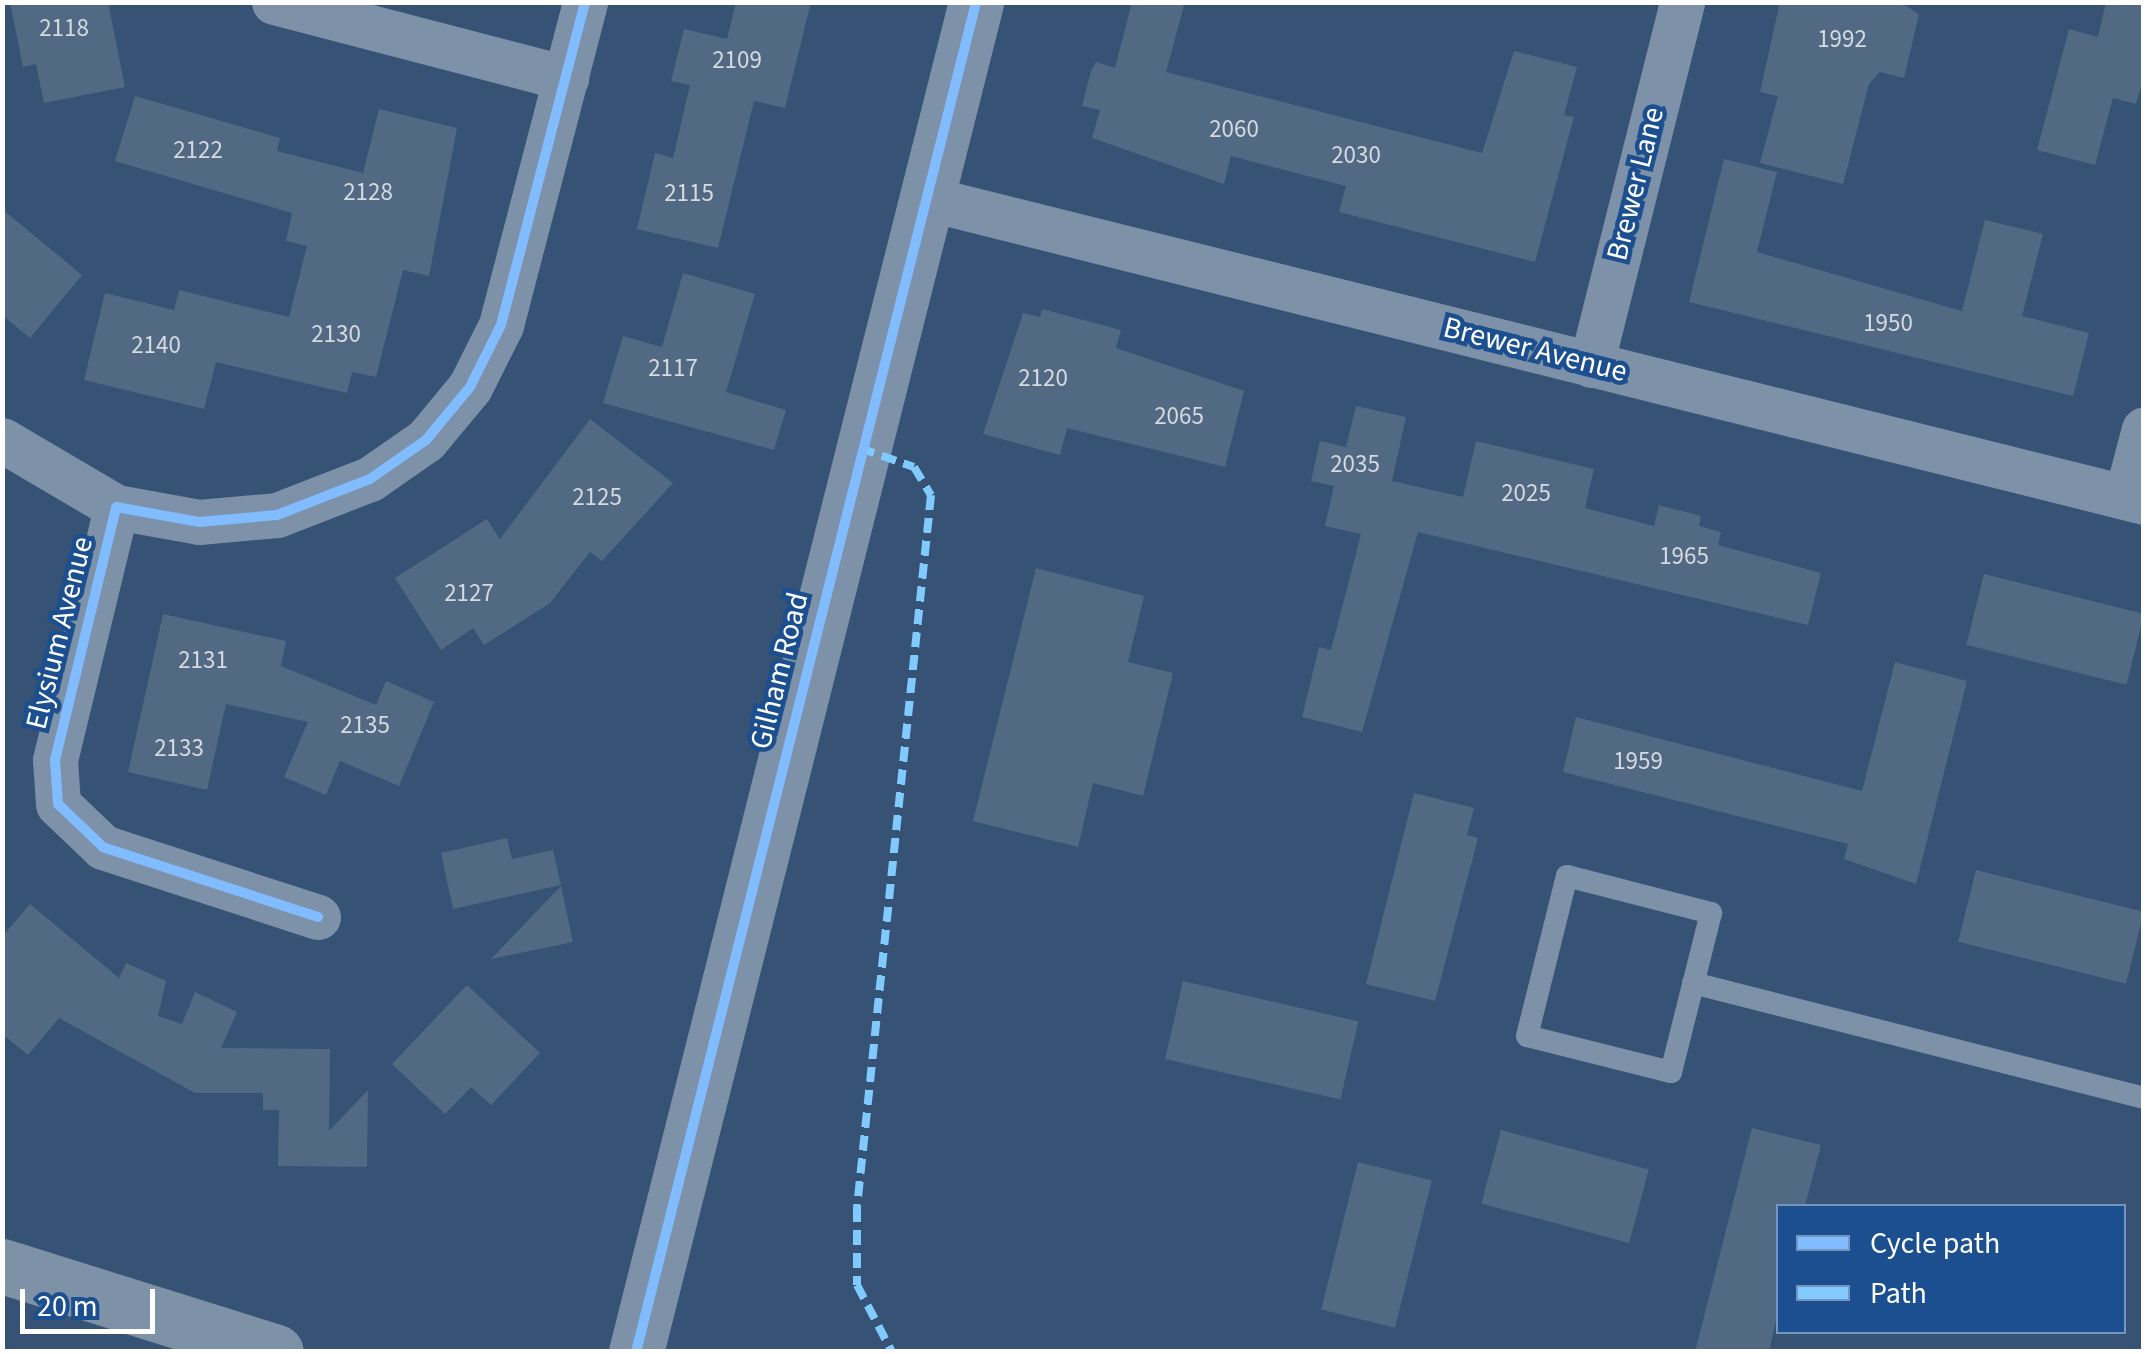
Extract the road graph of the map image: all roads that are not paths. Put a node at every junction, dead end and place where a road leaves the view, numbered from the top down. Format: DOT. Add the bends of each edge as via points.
graph roads {
  1 [pos="274,2"];
  2 [pos="585,2"];
  3 [pos="976,2"];
  4 [pos="1682,2"];
  5 [pos="566,78"];
  6 [pos="926,198"];
  7 [pos="1591,365"];
  8 [pos="2144,429"];
  9 [pos="2,440"];
  10 [pos="2135,500"];
  11 [pos="116,507"];
  12 [pos="318,917"];
  13 [pos="1693,983"];
  14 [pos="2144,1098"];
  15 [pos="2,1266"];
  16 [pos="642,1327"];
  17 [pos="276,1352"];
  1 -- 5 [label="street"];
  2 -- 5 [label="street, Elysium Avenue"];
  3 -- 6 [label="street, Gilham Road"];
  4 -- 7 [label="street, Brewer Lane"];
  5 -- 11 [label="street, Elysium Avenue" via="494,341 426,440 370,479 278,514 199,522"];
  6 -- 7 [label="street, Brewer Avenue"];
  6 -- 16 [label="street, Gilham Road"];
  7 -- 10 [label="street, Brewer Avenue"];
  8 -- 10 [label="street"];
  9 -- 11 [label="street, Elysium Avenue"];
  11 -- 12 [label="street, Elysium Avenue" via="55,760 58,804 103,847"];
  13 -- 13 [label="lane" via="1711,913 1567,876 1527,1036 1670,1072"];
  13 -- 14 [label="lane"];
  15 -- 17 [label="highway"];
}
